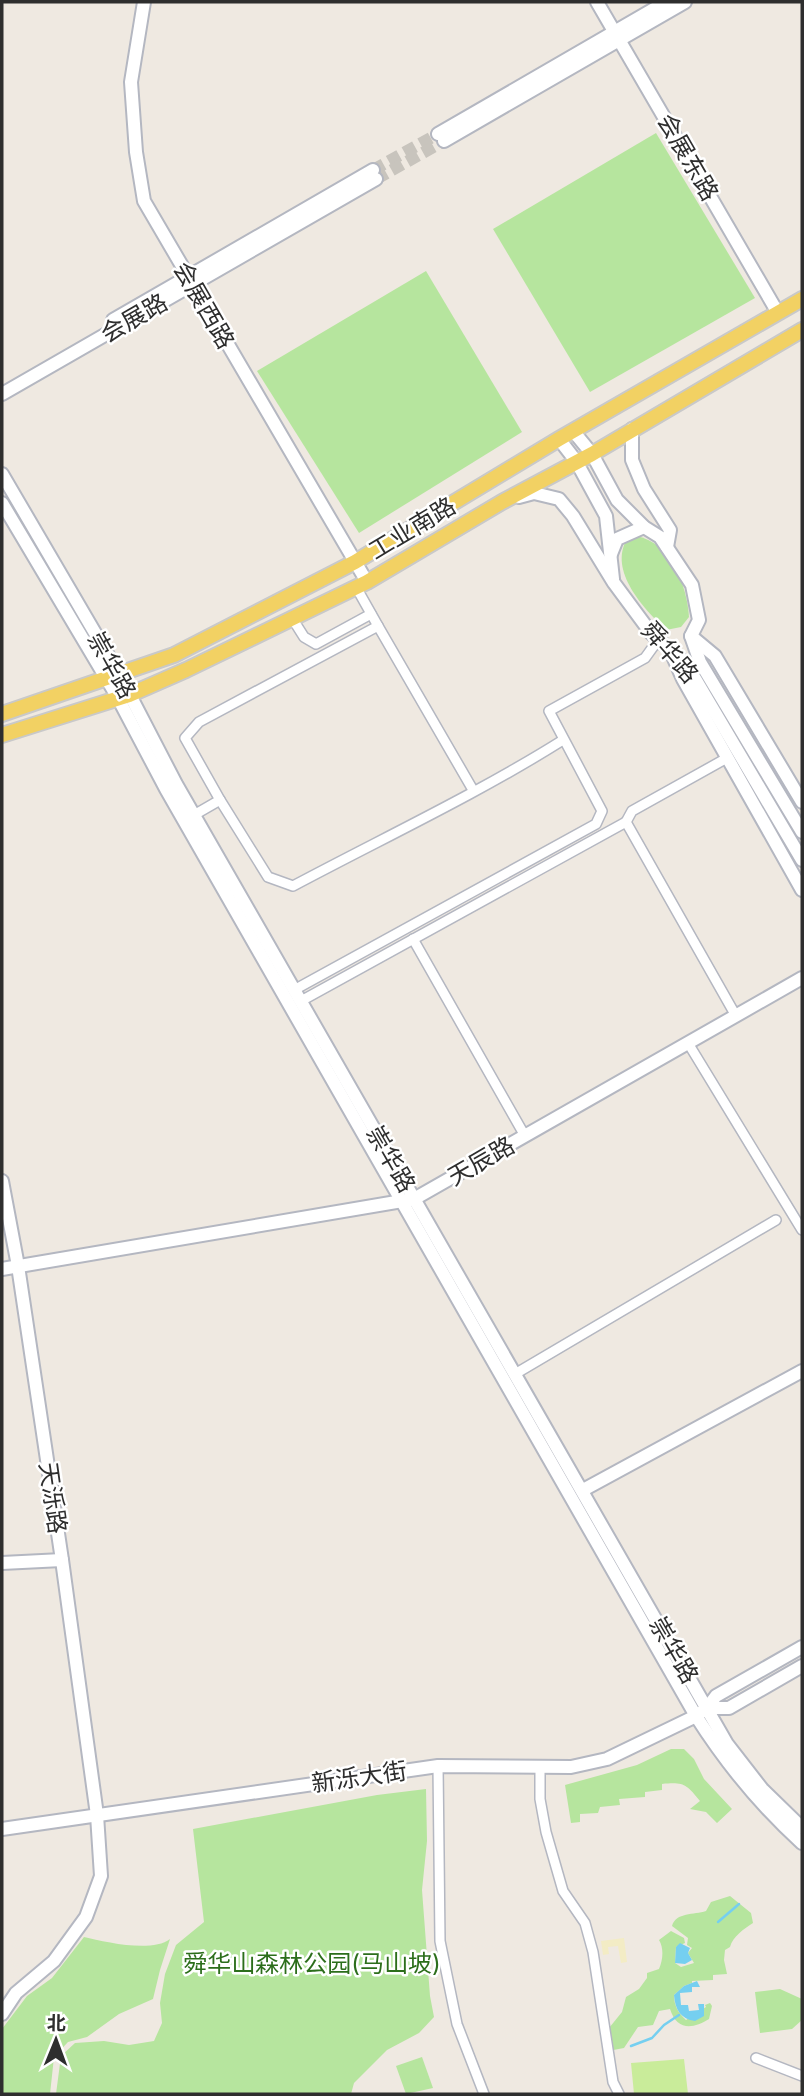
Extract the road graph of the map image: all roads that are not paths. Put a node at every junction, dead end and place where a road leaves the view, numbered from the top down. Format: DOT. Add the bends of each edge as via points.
graph roads {
  1 [pos="144,2"];
  2 [pos="597,2"];
  3 [pos="666,2"];
  4 [pos="685,2"];
  5 [pos="617,35"];
  6 [pos="441,137"];
  7 [pos="375,175"];
  8 [pos="189,281"];
  9 [pos="802,299"];
  10 [pos="778,313"];
  11 [pos="802,330"];
  12 [pos="2,385"];
  13 [pos="2,394"];
  14 [pos="632,429"];
  15 [pos="574,432"];
  16 [pos="559,439"];
  17 [pos="592,454"];
  18 [pos="576,461"];
  19 [pos="2,474"];
  20 [pos="502,502"];
  21 [pos="2,503"];
  22 [pos="644,527"];
  23 [pos="667,548"];
  24 [pos="611,555"];
  25 [pos="355,562"];
  26 [pos="614,583"];
  27 [pos="361,584"];
  28 [pos="371,614"];
  29 [pos="292,618"];
  30 [pos="378,626"];
  31 [pos="691,636"];
  32 [pos="658,640"];
  33 [pos="670,647"];
  34 [pos="112,676"];
  35 [pos="123,696"];
  36 [pos="2,714"];
  37 [pos="2,735"];
  38 [pos="563,740"];
  39 [pos="727,758"];
  40 [pos="473,790"];
  41 [pos="220,800"];
  42 [pos="802,802"];
  43 [pos="194,815"];
  44 [pos="626,822"];
  45 [pos="802,832"];
  46 [pos="802,860"];
  47 [pos="802,890"];
  48 [pos="412,939"];
  49 [pos="802,978"];
  50 [pos="298,995"];
  51 [pos="736,1016"];
  52 [pos="688,1043"];
  53 [pos="525,1136"];
  54 [pos="2,1181"];
  55 [pos="408,1201"];
  56 [pos="776,1220"];
  57 [pos="802,1230"];
  58 [pos="18,1266"];
  59 [pos="2,1269"];
  60 [pos="802,1371"];
  61 [pos="515,1374"];
  62 [pos="583,1490"];
  63 [pos="62,1560"];
  64 [pos="2,1563"];
  65 [pos="802,1647"];
  66 [pos="802,1666"];
  67 [pos="701,1712"];
  68 [pos="438,1766"];
  69 [pos="540,1766"];
  70 [pos="97,1815"];
  71 [pos="802,1828"];
  72 [pos="2,1829"];
  73 [pos="802,1843"];
  74 [pos="2,2014"];
  75 [pos="756,2058"];
  76 [pos="802,2076"];
  77 [pos="484,2094"];
  78 [pos="619,2094"];
  1 -- 8 [label="main road, 会展西路" via="131,82 136,152 144,201"];
  2 -- 5 [label="main road, 会展东路"];
  3 -- 5 [label="main road"];
  4 -- 5 [label="main road"];
  5 -- 6 [label="main road"];
  5 -- 10 [label="main road, 会展东路"];
  7 -- 8 [label="main road, 会展路"];
  8 -- 12 [label="main road, 会展路"];
  8 -- 13 [label="main road, 会展路"];
  8 -- 25 [label="main road, 会展西路"];
  9 -- 10 [label="main road, 工业南路"];
  10 -- 15 [label="main road, 工业南路"];
  11 -- 14 [label="main road, 工业南路"];
  14 -- 17 [label="main road, 工业南路"];
  14 -- 23 [label="main road" via="632,460 670,530"];
  15 -- 16 [label="main road, 工业南路"];
  15 -- 17 [label="main road, 舜华路"];
  16 -- 18 [label="main road"];
  16 -- 25 [label="main road, 工业南路"];
  17 -- 18 [label="main road, 工业南路"];
  17 -- 22 [label="main road, 舜华路" via="617,500"];
  18 -- 20 [label="main road, 工业南路"];
  18 -- 24 [label="main road" via="606,516"];
  19 -- 34 [label="main road, 崇华路"];
  20 -- 26 [label="main road, 舜华路" via="534,493 559,499"];
  20 -- 27 [label="main road, 工业南路"];
  21 -- 34 [label="main road, 崇华路"];
  22 -- 23 [label="main road, 舜华路"];
  22 -- 24 [label="main road" via="617,539"];
  23 -- 31 [label="main road, 舜华路" via="697,600 699,620"];
  24 -- 26 [label="main road"];
  25 -- 27 [label="main road, 会展西路"];
  25 -- 34 [label="main road, 工业南路" via="174,655"];
  26 -- 32 [label="main road, 舜华路"];
  27 -- 28 [label="street"];
  27 -- 29 [label="main road, 工业南路"];
  28 -- 29 [label="street" via="316,644 304,637"];
  28 -- 30 [label="street"];
  29 -- 35 [label="main road, 工业南路"];
  30 -- 40 [label="street"];
  30 -- 41 [label="street" via="199,722 184,738"];
  31 -- 33 [label="main road"];
  31 -- 42 [label="main road" via="715,656"];
  31 -- 45 [label="main road, 舜华路" via="701,663"];
  32 -- 33 [label="main road, 舜华路"];
  32 -- 38 [label="street" via="645,658 549,711"];
  33 -- 39 [label="main road" via="682,680"];
  33 -- 46 [label="main road, 舜华路" via="687,665"];
  34 -- 35 [label="main road, 崇华路"];
  34 -- 36 [label="main road, 工业南路"];
  35 -- 37 [label="main road, 工业南路"];
  35 -- 43 [label="main road, 崇华路"];
  35 -- 55 [label="main road, 崇华路" via="166,789"];
  38 -- 40 [label="street"];
  38 -- 50 [label="street" via="602,811 596,824"];
  39 -- 44 [label="street" via="632,811"];
  39 -- 47 [label="main road"];
  40 -- 41 [label="street" via="293,886 268,877"];
  41 -- 43 [label="street"];
  43 -- 50 [label="main road, 崇华路"];
  44 -- 48 [label="street"];
  44 -- 51 [label="street"];
  48 -- 50 [label="street"];
  48 -- 53 [label="street"];
  49 -- 51 [label="main road, 天辰路"];
  50 -- 55 [label="main road, 崇华路"];
  51 -- 52 [label="main road, 天辰路"];
  52 -- 53 [label="main road, 天辰路"];
  52 -- 57 [label="street"];
  53 -- 55 [label="main road, 天辰路"];
  54 -- 58 [label="main road, 天泺路"];
  55 -- 58 [label="main road, 天辰路"];
  55 -- 61 [label="main road, 崇华路"];
  55 -- 67 [label="main road, 崇华路"];
  56 -- 61 [label="street"];
  58 -- 59 [label="main road, 天辰路"];
  58 -- 63 [label="main road, 天泺路"];
  60 -- 62 [label="main road"];
  61 -- 62 [label="main road, 崇华路"];
  62 -- 67 [label="main road, 崇华路"];
  63 -- 64 [label="main road"];
  63 -- 70 [label="main road, 天泺路"];
  65 -- 67 [label="main road, 新泺大街" via="716,1696"];
  66 -- 67 [label="main road, 新泺大街" via="729,1708"];
  67 -- 69 [label="main road, 新泺大街" via="607,1759 571,1767"];
  67 -- 71 [label="main road, 崇华路" via="761,1789"];
  67 -- 73 [label="main road, 崇华路" via="720,1753 753,1795"];
  68 -- 69 [label="main road, 新泺大街"];
  68 -- 70 [label="main road, 新泺大街"];
  68 -- 77 [label="street" via="440,1941 457,2024"];
  69 -- 78 [label="street" via="546,1832 563,1891 585,1923 611,2073"];
  70 -- 72 [label="main road, 新泺大街"];
  70 -- 74 [label="main road, 天泺路" via="101,1875 86,1917 54,1961 16,1993"];
  75 -- 76 [label="street"];
}
